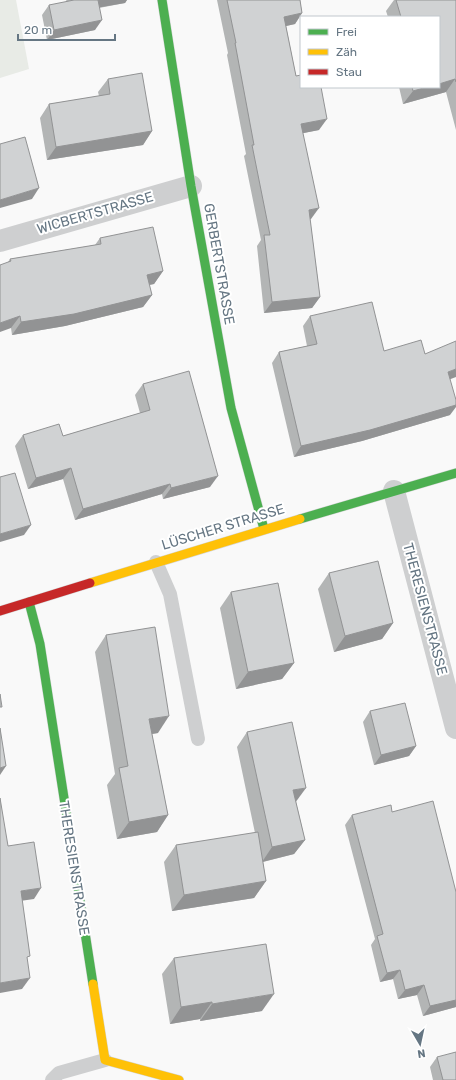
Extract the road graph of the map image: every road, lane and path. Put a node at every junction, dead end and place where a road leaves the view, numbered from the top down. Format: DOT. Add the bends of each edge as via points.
graph roads {
  1 [pos="162,0"];
  2 [pos="191,186"];
  3 [pos="0,241"];
  4 [pos="456,473"];
  5 [pos="394,491"];
  6 [pos="264,529"];
  7 [pos="156,562"];
  8 [pos="30,602"];
  9 [pos="0,611"];
  10 [pos="456,728"];
  11 [pos="198,739"];
  12 [pos="105,1060"];
  13 [pos="52,1080"];
  14 [pos="179,1080"];
  1 -- 2 [label="street, GERBERTSTRASSE"];
  2 -- 3 [label="street, WICBERTSTRASSE"];
  2 -- 6 [label="street, GERBERTSTRASSE" via="231,408"];
  4 -- 5 [label="street, LÜSCHER STRASSE"];
  5 -- 6 [label="street, LÜSCHER STRASSE"];
  5 -- 10 [label="street, THERESIENSTRASSE"];
  6 -- 7 [label="street, LÜSCHER STRASSE"];
  7 -- 8 [label="street, LÜSCHER STRASSE"];
  7 -- 11 [label="lane" via="170,594"];
  8 -- 9 [label="street, LÜSCHER STRASSE"];
  8 -- 12 [label="street, THERESIENSTRASSE" via="40,644"];
  12 -- 13 [label="lane" via="59,1074"];
  12 -- 14 [label="street"];
}
